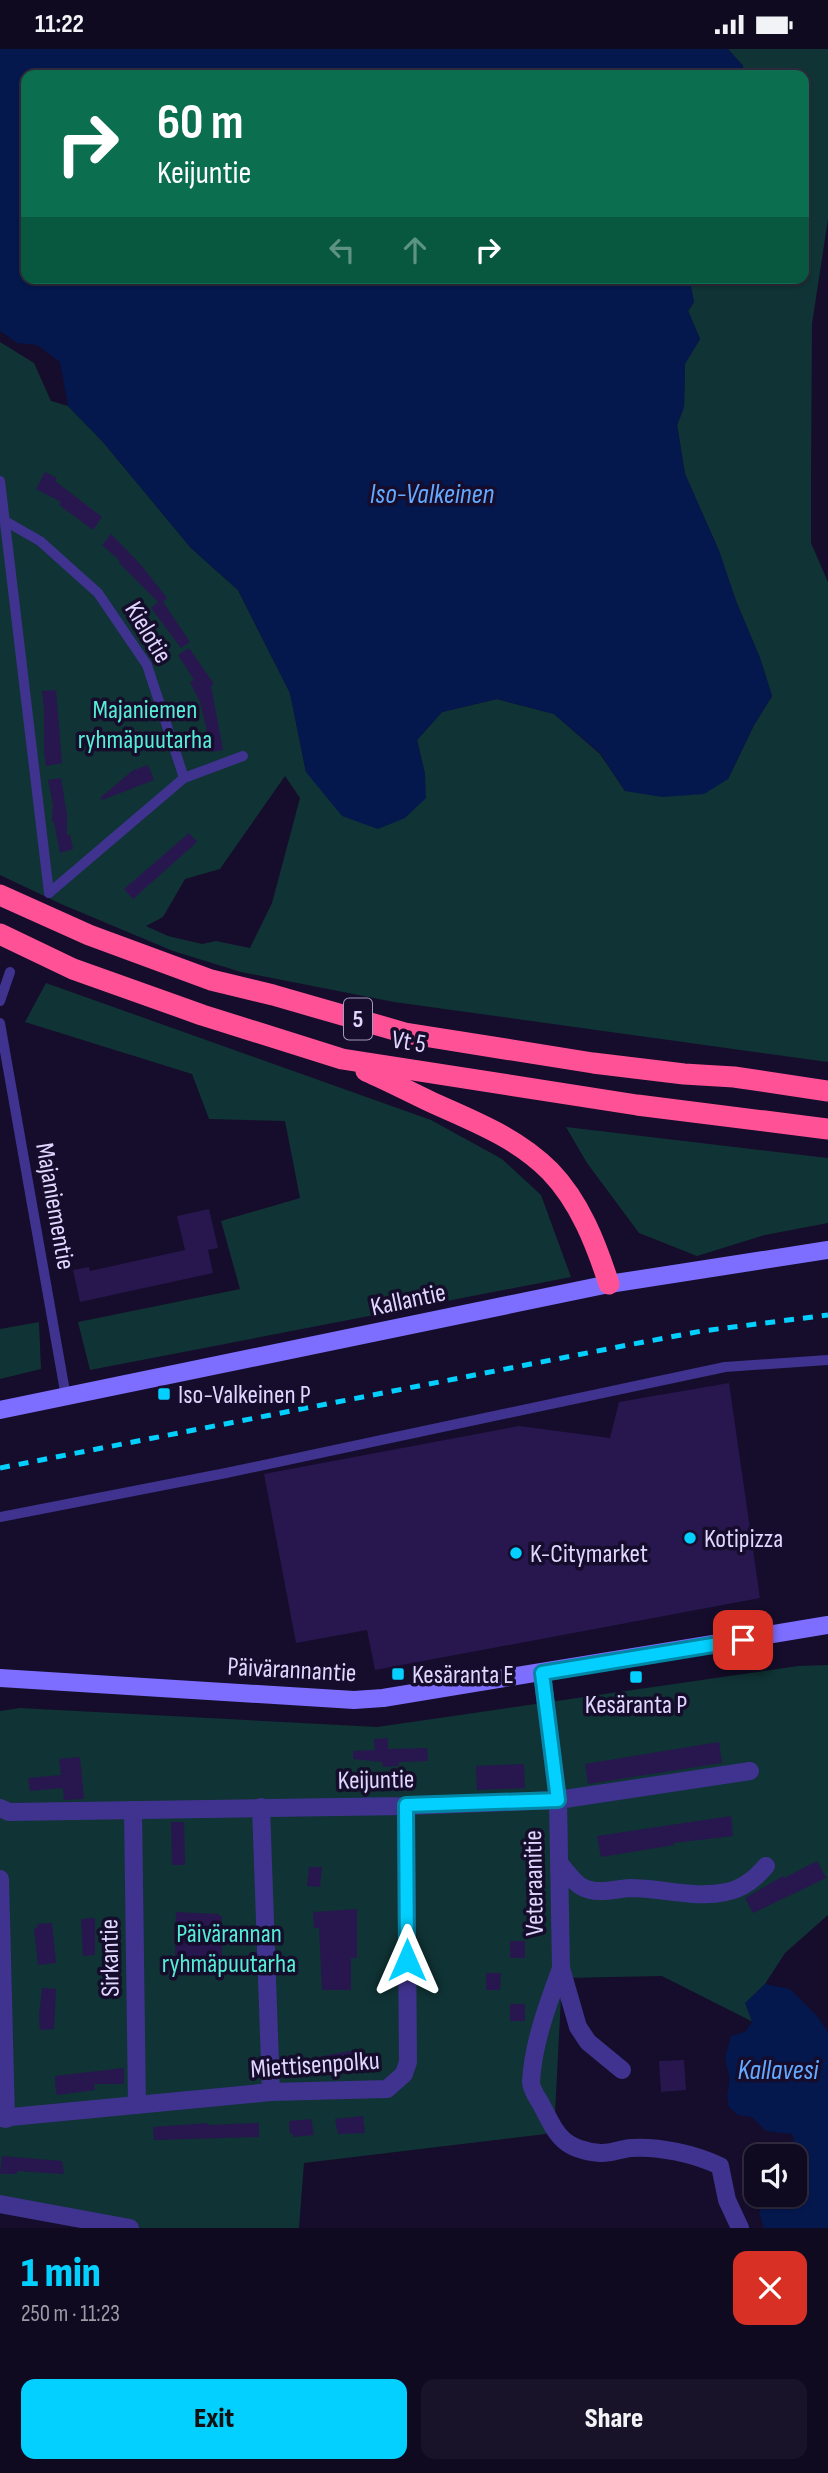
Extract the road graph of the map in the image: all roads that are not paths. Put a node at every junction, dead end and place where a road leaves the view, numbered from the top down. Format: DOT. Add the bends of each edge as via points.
graph roads {
  1 [pos="0,481"];
  2 [pos="5,521"];
  3 [pos="243,756"];
  4 [pos="184,778"];
  5 [pos="0,895"];
  6 [pos="0,934"];
  7 [pos="10,972"];
  8 [pos="0,1001"];
  9 [pos="0,1023"];
  10 [pos="342,1059"];
  11 [pos="734,1077"];
  12 [pos="828,1077"];
  13 [pos="828,1091"];
  14 [pos="828,1129"];
  15 [pos="828,1250"];
  16 [pos="609,1284"];
  17 [pos="828,1360"];
  18 [pos="66,1397"];
  19 [pos="0,1410"];
  20 [pos="0,1517"];
  21 [pos="828,1625"];
  22 [pos="542,1673"];
  23 [pos="0,1678"];
  24 [pos="750,1771"];
  25 [pos="558,1800"];
  26 [pos="406,1805"];
  27 [pos="261,1807"];
  28 [pos="0,1808"];
  29 [pos="133,1810"];
  30 [pos="560,1864"];
  31 [pos="766,1866"];
  32 [pos="0,1879"];
  33 [pos="561,1968"];
  34 [pos="622,2070"];
  35 [pos="271,2092"];
  36 [pos="137,2105"];
  37 [pos="3,2119"];
  38 [pos="0,2204"];
  39 [pos="130,2228"];
  40 [pos="740,2228"];
  1 -- 2 [label="lane"];
  2 -- 4 [label="lane, Kielotie" via="40,541 98,593 147,665"];
  2 -- 4 [label="lane" via="49,894"];
  3 -- 4 [label="lane"];
  5 -- 11 [label="highway, Vt 5 / 5" via="89,935 211,980 405,1033 593,1063"];
  6 -- 10 [label="highway, Vt 5 / 5" via="74,969"];
  7 -- 8 [label="lane"];
  9 -- 18 [label="lane, Majaniementie"];
  10 -- 14 [label="highway, Vt 5 / 5"];
  10 -- 16 [label="highway" via="480,1123 532,1154 583,1216"];
  11 -- 12 [label="highway"];
  11 -- 13 [label="highway, Vt 5 / 5"];
  15 -- 16 [label="main road, Kallantie"];
  16 -- 18 [label="main road, Kallantie"];
  17 -- 20 [label="lane" via="725,1367"];
  18 -- 19 [label="main road, Kallantie"];
  21 -- 22 [label="main road, Päivärannantie"];
  22 -- 23 [label="main road, Päivärannantie" via="354,1700"];
  22 -- 25 [label="street, Veteraanitie"];
  24 -- 25 [label="street, Keijuntie"];
  25 -- 26 [label="street, Keijuntie"];
  25 -- 30 [label="street, Veteraanitie"];
  26 -- 27 [label="street, Keijuntie"];
  26 -- 35 [label="street, Miettisenpolku" via="408,2062 404,2074 387,2089 377,2091"];
  27 -- 29 [label="street, Keijuntie"];
  27 -- 35 [label="street"];
  28 -- 29 [label="street, Keijuntie" via="9,1812"];
  29 -- 36 [label="street, Sirkantie"];
  30 -- 31 [label="street" via="581,1887 601,1892 629,1888 693,1894 741,1888"];
  30 -- 33 [label="street, Veteraanitie"];
  32 -- 37 [label="street"];
  33 -- 34 [label="street, Veteraanitie" via="578,2027 588,2042"];
  33 -- 40 [label="street, Veteraanitie" via="543,2018 530,2085 553,2130 573,2147 590,2152 644,2148 695,2156 720,2166 727,2200"];
  35 -- 36 [label="street, Miettisenpolku"];
  36 -- 37 [label="street, Miettisenpolku"];
  38 -- 39 [label="street"];
}
